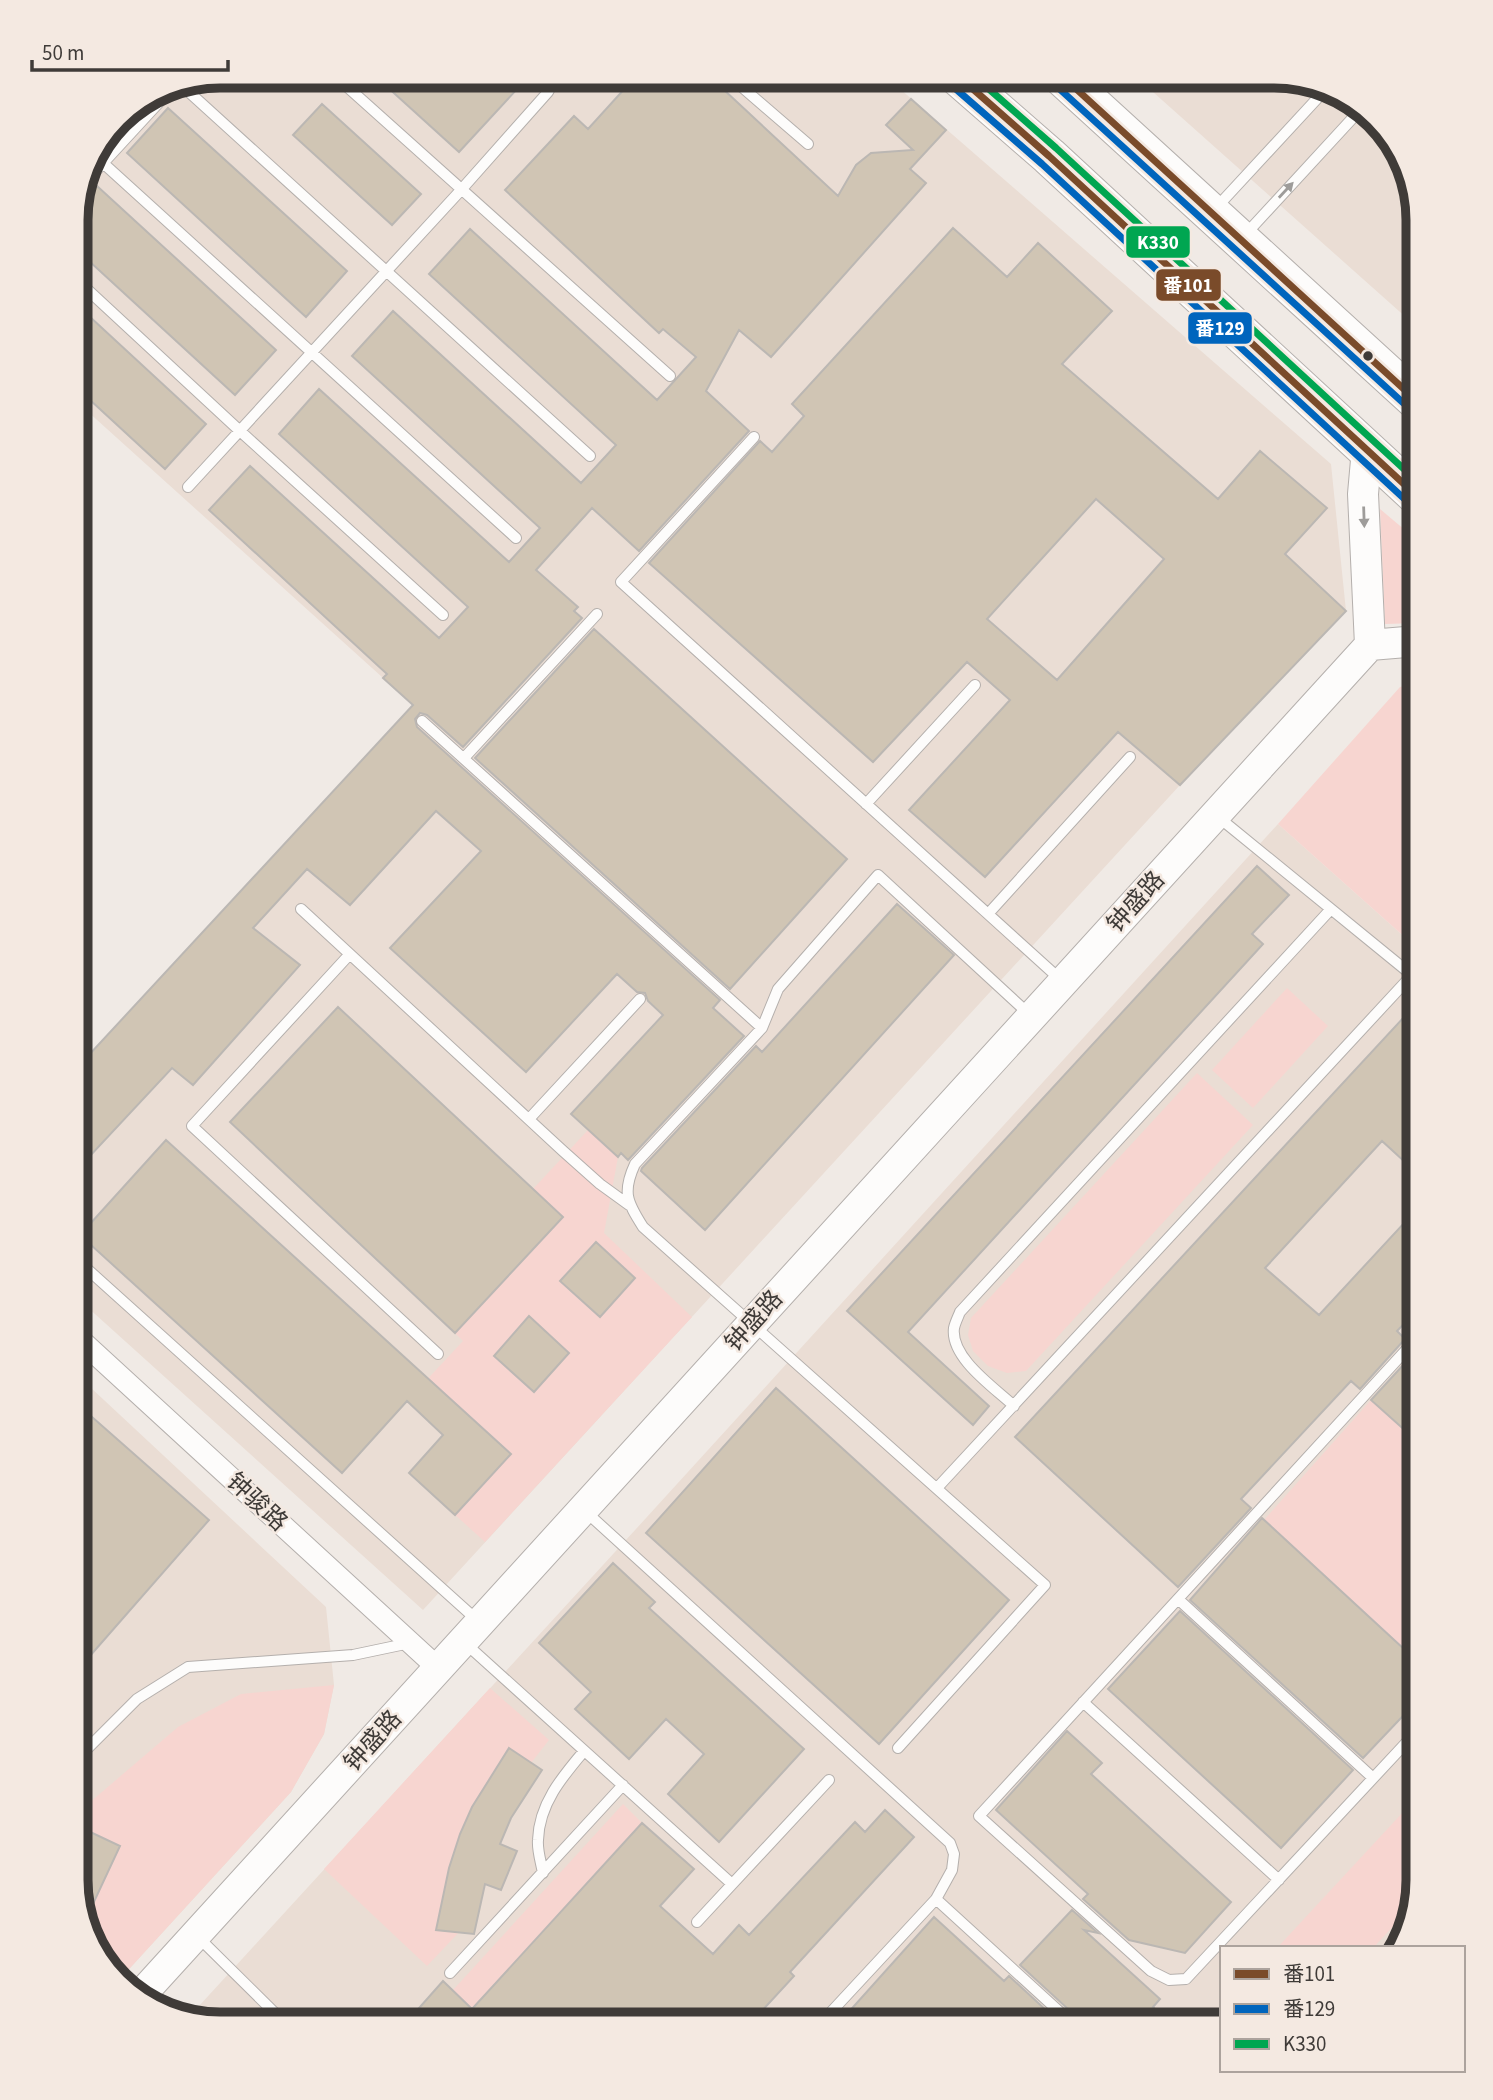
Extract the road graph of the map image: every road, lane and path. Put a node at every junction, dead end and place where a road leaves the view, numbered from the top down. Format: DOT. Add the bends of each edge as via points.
graph roads {
  1 [pos="348,88"];
  2 [pos="550,88"];
  3 [pos="742,88"];
  4 [pos="971,88"];
  5 [pos="1074,88"];
  6 [pos="186,92"];
  7 [pos="1320,96"];
  8 [pos="160,102"];
  9 [pos="1355,116"];
  10 [pos="808,144"];
  11 [pos="103,163"];
  12 [pos="98,168"];
  13 [pos="461,190"];
  14 [pos="1212,213"];
  15 [pos="1240,240"];
  16 [pos="387,271"];
  17 [pos="88,290"];
  18 [pos="311,353"];
  19 [pos="670,376"];
  20 [pos="1406,391"];
  21 [pos="240,431"];
  22 [pos="754,437"];
  23 [pos="1367,449"];
  24 [pos="590,456"];
  25 [pos="1406,486"];
  26 [pos="188,487"];
  27 [pos="516,538"];
  28 [pos="597,614"];
  29 [pos="443,615"];
  30 [pos="1406,642"];
  31 [pos="1370,645"];
  32 [pos="975,685"];
  33 [pos="422,721"];
  34 [pos="1130,757"];
  35 [pos="464,758"];
  36 [pos="866,804"];
  37 [pos="1215,815"];
  38 [pos="301,909"];
  39 [pos="1331,909"];
  40 [pos="988,914"];
  41 [pos="349,955"];
  42 [pos="1406,971"];
  43 [pos="1063,982"];
  44 [pos="1406,988"];
  45 [pos="640,999"];
  46 [pos="1032,1016"];
  47 [pos="762,1028"];
  48 [pos="529,1119"];
  49 [pos="629,1205"];
  50 [pos="88,1270"];
  51 [pos="753,1323"];
  52 [pos="88,1347"];
  53 [pos="1406,1349"];
  54 [pos="438,1354"];
  55 [pos="1014,1406"];
  56 [pos="937,1488"];
  57 [pos="583,1509"];
  58 [pos="1178,1599"];
  59 [pos="471,1632"];
  60 [pos="410,1643"];
  61 [pos="438,1668"];
  62 [pos="1083,1702"];
  63 [pos="1406,1743"];
  64 [pos="88,1748"];
  65 [pos="898,1748"];
  66 [pos="584,1751"];
  67 [pos="1373,1778"];
  68 [pos="829,1780"];
  69 [pos="622,1785"];
  70 [pos="543,1873"];
  71 [pos="1279,1880"];
  72 [pos="732,1884"];
  73 [pos="936,1899"];
  74 [pos="697,1922"];
  75 [pos="197,1934"];
  76 [pos="450,1973"];
  77 [pos="146,1990"];
  78 [pos="274,2012"];
  79 [pos="831,2012"];
  80 [pos="1060,2012"];
  1 -- 13 [label="lane"];
  2 -- 13 [label="lane"];
  3 -- 10 [label="lane"];
  4 -- 23 [label="highway"];
  5 -- 14 [label="highway"];
  6 -- 16 [label="lane"];
  7 -- 14 [label="lane"];
  8 -- 11 [label="lane"];
  15 -- 9 [label="lane, one-way"];
  11 -- 12 [label="lane"];
  11 -- 18 [label="lane"];
  13 -- 16 [label="lane"];
  13 -- 19 [label="lane"];
  14 -- 15 [label="highway"];
  15 -- 20 [label="highway"];
  16 -- 18 [label="lane"];
  16 -- 24 [label="lane"];
  17 -- 21 [label="lane"];
  18 -- 21 [label="lane"];
  18 -- 27 [label="lane"];
  21 -- 26 [label="lane"];
  21 -- 29 [label="lane"];
  22 -- 36 [label="lane" via="621,582"];
  23 -- 25 [label="highway"];
  23 -- 31 [label="street, one-way" via="1363,494"];
  28 -- 35 [label="lane"];
  30 -- 31 [label="street"];
  31 -- 37 [label="street, 钟盛路"];
  32 -- 36 [label="lane"];
  33 -- 35 [label="lane"];
  34 -- 40 [label="lane"];
  35 -- 47 [label="lane"];
  36 -- 40 [label="lane"];
  37 -- 39 [label="lane"];
  37 -- 43 [label="street, 钟盛路"];
  38 -- 41 [label="lane"];
  39 -- 42 [label="lane"];
  39 -- 55 [label="lane" via="960,1312 954,1329 956,1348"];
  40 -- 43 [label="lane"];
  41 -- 48 [label="lane"];
  41 -- 54 [label="lane" via="192,1126"];
  43 -- 46 [label="street, 钟盛路"];
  44 -- 55 [label="lane"];
  45 -- 48 [label="lane"];
  46 -- 47 [label="lane" via="878,875 778,989"];
  46 -- 51 [label="street, 钟盛路"];
  47 -- 49 [label="lane" via="635,1164 626,1183"];
  48 -- 49 [label="lane"];
  49 -- 51 [label="lane" via="643,1227"];
  50 -- 59 [label="lane"];
  51 -- 56 [label="lane"];
  51 -- 57 [label="street, 钟盛路"];
  52 -- 60 [label="street, 钟骏路"];
  53 -- 58 [label="lane"];
  55 -- 56 [label="lane"];
  56 -- 65 [label="lane" via="1045,1585"];
  57 -- 59 [label="street, 钟盛路"];
  57 -- 73 [label="lane" via="950,1843 952,1870"];
  58 -- 62 [label="lane"];
  58 -- 67 [label="lane"];
  59 -- 61 [label="street, 钟盛路"];
  59 -- 66 [label="lane"];
  60 -- 61 [label="street, 钟骏路"];
  60 -- 64 [label="lane" via="354,1655 188,1667 137,1699"];
  61 -- 75 [label="street, 钟盛路"];
  62 -- 71 [label="lane"];
  62 -- 71 [label="lane" via="979,1816 1009,1844 1151,1971 1169,1980 1186,1979"];
  63 -- 67 [label="lane"];
  66 -- 69 [label="lane"];
  66 -- 70 [label="lane" via="559,1781 544,1811 537,1841"];
  67 -- 71 [label="lane"];
  68 -- 72 [label="lane"];
  69 -- 70 [label="lane"];
  69 -- 72 [label="lane"];
  70 -- 76 [label="lane"];
  72 -- 74 [label="lane"];
  73 -- 79 [label="lane"];
  73 -- 80 [label="lane"];
  75 -- 77 [label="street, 钟盛路"];
  75 -- 78 [label="lane"];
}
